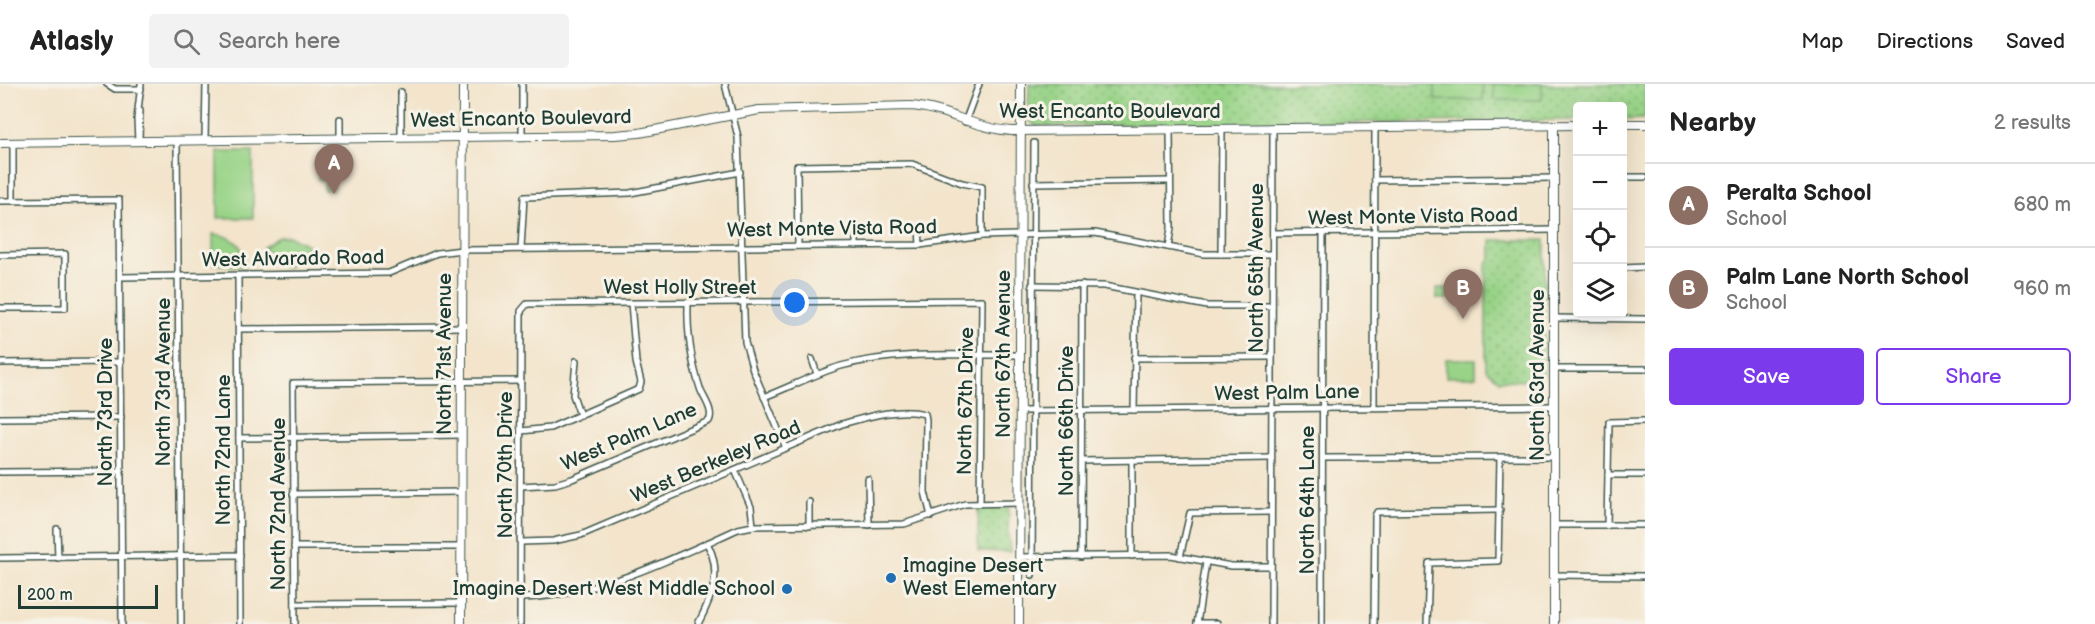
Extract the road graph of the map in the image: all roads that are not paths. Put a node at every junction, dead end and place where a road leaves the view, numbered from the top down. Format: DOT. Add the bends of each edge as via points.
graph roads {
  1 [pos="206,84"];
  2 [pos="464,84"];
  3 [pos="522,84"];
  4 [pos="725,84"];
  5 [pos="979,84"];
  6 [pos="1021,84"];
  7 [pos="109,86"];
  8 [pos="141,87"];
  9 [pos="401,92"];
  10 [pos="734,114"];
  11 [pos="340,119"];
  12 [pos="965,122"];
  13 [pos="1627,124"];
  14 [pos="1645,124"];
  15 [pos="1554,125"];
  16 [pos="1573,125"];
  17 [pos="1374,127"];
  18 [pos="1273,128"];
  19 [pos="1170,129"];
  20 [pos="1222,129"];
  21 [pos="1021,130"];
  22 [pos="522,136"];
  23 [pos="464,137"];
  24 [pos="401,138"];
  25 [pos="340,139"];
  26 [pos="205,140"];
  27 [pos="138,141"];
  28 [pos="177,141"];
  29 [pos="0,142"];
  30 [pos="13,142"];
  31 [pos="1034,143"];
  32 [pos="740,172"];
  33 [pos="1627,177"];
  34 [pos="1645,177"];
  35 [pos="1554,178"];
  36 [pos="1375,180"];
  37 [pos="1170,181"];
  38 [pos="1033,183"];
  39 [pos="0,201"];
  40 [pos="13,201"];
  41 [pos="856,226"];
  42 [pos="919,228"];
  43 [pos="1554,230"];
  44 [pos="1375,232"];
  45 [pos="1273,233"];
  46 [pos="1323,233"];
  47 [pos="1033,234"];
  48 [pos="1021,235"];
  49 [pos="982,236"];
  50 [pos="920,245"];
  51 [pos="742,246"];
  52 [pos="798,246"];
  53 [pos="856,246"];
  54 [pos="1168,247"];
  55 [pos="521,249"];
  56 [pos="462,250"];
  57 [pos="1221,254"];
  58 [pos="1272,254"];
  59 [pos="0,255"];
  60 [pos="1645,267"];
  61 [pos="1627,268"];
  62 [pos="178,276"];
  63 [pos="238,276"];
  64 [pos="120,277"];
  65 [pos="1032,285"];
  66 [pos="1082,285"];
  67 [pos="1136,293"];
  68 [pos="982,300"];
  69 [pos="632,303"];
  70 [pos="688,303"];
  71 [pos="743,303"];
  72 [pos="523,306"];
  73 [pos="1272,306"];
  74 [pos="0,308"];
  75 [pos="1573,317"];
  76 [pos="1553,318"];
  77 [pos="1627,318"];
  78 [pos="1645,319"];
  79 [pos="462,327"];
  80 [pos="238,330"];
  81 [pos="982,355"];
  82 [pos="1020,355"];
  83 [pos="1272,357"];
  84 [pos="1134,358"];
  85 [pos="812,359"];
  86 [pos="576,361"];
  87 [pos="120,362"];
  88 [pos="0,363"];
  89 [pos="1554,369"];
  90 [pos="1645,369"];
  91 [pos="817,374"];
  92 [pos="521,381"];
  93 [pos="462,382"];
  94 [pos="764,397"];
  95 [pos="1554,406"];
  96 [pos="1323,407"];
  97 [pos="1374,407"];
  98 [pos="1271,408"];
  99 [pos="1134,410"];
  100 [pos="1020,411"];
  101 [pos="1032,411"];
  102 [pos="1081,411"];
  103 [pos="580,415"];
  104 [pos="121,417"];
  105 [pos="0,418"];
  106 [pos="1645,421"];
  107 [pos="521,431"];
  108 [pos="462,435"];
  109 [pos="239,438"];
  110 [pos="293,438"];
  111 [pos="786,448"];
  112 [pos="1500,457"];
  113 [pos="1555,457"];
  114 [pos="1271,458"];
  115 [pos="1324,458"];
  116 [pos="1132,460"];
  117 [pos="1082,461"];
  118 [pos="735,470"];
  119 [pos="121,471"];
  120 [pos="0,472"];
  121 [pos="1608,475"];
  122 [pos="1645,475"];
  123 [pos="868,479"];
  124 [pos="521,486"];
  125 [pos="462,492"];
  126 [pos="293,494"];
  127 [pos="809,502"];
  128 [pos="980,503"];
  129 [pos="1020,503"];
  130 [pos="1500,510"];
  131 [pos="1271,512"];
  132 [pos="931,516"];
  133 [pos="869,525"];
  134 [pos="1554,525"];
  135 [pos="1645,525"];
  136 [pos="753,526"];
  137 [pos="809,526"];
  138 [pos="1607,526"];
  139 [pos="57,529"];
  140 [pos="521,542"];
  141 [pos="707,543"];
  142 [pos="294,547"];
  143 [pos="461,547"];
  144 [pos="240,555"];
  145 [pos="180,556"];
  146 [pos="1132,556"];
  147 [pos="122,557"];
  148 [pos="1019,557"];
  149 [pos="1032,557"];
  150 [pos="1082,557"];
  151 [pos="1180,557"];
  152 [pos="0,558"];
  153 [pos="57,558"];
  154 [pos="1206,562"];
  155 [pos="1271,566"];
  156 [pos="1554,574"];
  157 [pos="1032,575"];
  158 [pos="1645,576"];
  159 [pos="520,598"];
  160 [pos="461,603"];
  161 [pos="295,604"];
  162 [pos="1197,623"];
  163 [pos="1217,623"];
  164 [pos="122,624"];
  165 [pos="181,624"];
  166 [pos="240,624"];
  167 [pos="295,624"];
  168 [pos="461,624"];
  169 [pos="520,624"];
  170 [pos="698,624"];
  171 [pos="1019,624"];
  172 [pos="1271,624"];
  173 [pos="1322,624"];
  174 [pos="1374,624"];
  175 [pos="1427,624"];
  176 [pos="1554,624"];
  1 -- 26 [label="street"];
  2 -- 23 [label="street, North 71st Avenue"];
  3 -- 22 [label="street"];
  4 -- 10 [label="street"];
  5 -- 12 [label="street"];
  6 -- 21 [label="street, North 67th Avenue"];
  7 -- 8 [label="street"];
  8 -- 27 [label="street"];
  9 -- 24 [label="street"];
  10 -- 12 [label="street, West Encanto Boulevard" via="782,108 910,106"];
  10 -- 22 [label="street, West Encanto Boulevard" via="639,133"];
  10 -- 32 [label="street"];
  11 -- 25 [label="street"];
  12 -- 21 [label="street, West Encanto Boulevard" via="998,130"];
  13 -- 14 [label="street"];
  15 -- 16 [label="street, West Encanto Boulevard"];
  15 -- 17 [label="street, West Encanto Boulevard"];
  15 -- 35 [label="street, North 63rd Avenue"];
  17 -- 18 [label="street, West Encanto Boulevard"];
  17 -- 36 [label="street"];
  18 -- 20 [label="street, West Encanto Boulevard"];
  18 -- 45 [label="street, North 65th Avenue"];
  19 -- 20 [label="street, West Encanto Boulevard"];
  19 -- 21 [label="street, West Encanto Boulevard"];
  19 -- 37 [label="street"];
  20 -- 57 [label="street"];
  21 -- 48 [label="street, North 67th Avenue"];
  22 -- 23 [label="street, West Encanto Boulevard"];
  23 -- 24 [label="street, West Encanto Boulevard"];
  23 -- 56 [label="street, North 71st Avenue"];
  24 -- 25 [label="street, West Encanto Boulevard"];
  25 -- 26 [label="street, West Encanto Boulevard"];
  26 -- 28 [label="street, West Encanto Boulevard"];
  27 -- 28 [label="street, West Encanto Boulevard"];
  27 -- 30 [label="street, West Encanto Boulevard"];
  28 -- 62 [label="street, North 73rd Avenue"];
  29 -- 30 [label="street, West Encanto Boulevard"];
  30 -- 40 [label="street"];
  31 -- 38 [label="street, North 67th Avenue"];
  32 -- 51 [label="street"];
  32 -- 55 [label="street" via="630,193 524,197"];
  33 -- 34 [label="street"];
  35 -- 36 [label="street"];
  35 -- 43 [label="street, North 63rd Avenue"];
  36 -- 44 [label="street"];
  37 -- 38 [label="street"];
  37 -- 54 [label="street"];
  38 -- 47 [label="street, North 67th Avenue"];
  39 -- 40 [label="street"];
  40 -- 64 [label="street, North 73rd Drive" via="119,200"];
  41 -- 53 [label="street"];
  42 -- 50 [label="street"];
  43 -- 44 [label="street, West Monte Vista Road"];
  43 -- 76 [label="street, North 63rd Avenue"];
  44 -- 46 [label="street, West Monte Vista Road"];
  44 -- 97 [label="street"];
  45 -- 46 [label="street, West Monte Vista Road"];
  45 -- 58 [label="street, North 65th Avenue"];
  46 -- 96 [label="street, North 64th Lane"];
  47 -- 48 [label="street, West Monte Vista Road"];
  47 -- 54 [label="street, West Monte Vista Road" via="1104,234"];
  47 -- 65 [label="street, North 67th Avenue"];
  48 -- 49 [label="street, West Monte Vista Road"];
  48 -- 82 [label="street, North 67th Avenue"];
  49 -- 50 [label="street, West Monte Vista Road"];
  49 -- 52 [label="street" via="982,187 912,164 797,166"];
  50 -- 53 [label="street, West Monte Vista Road"];
  51 -- 52 [label="street, West Monte Vista Road"];
  51 -- 55 [label="street, West Monte Vista Road"];
  51 -- 71 [label="street"];
  52 -- 53 [label="street, West Monte Vista Road"];
  54 -- 57 [label="street, West Monte Vista Road"];
  55 -- 56 [label="street, West Monte Vista Road"];
  56 -- 63 [label="street, West Alvarado Road" via="438,252 389,273"];
  56 -- 79 [label="street, North 71st Avenue"];
  57 -- 58 [label="street, West Monte Vista Road"];
  58 -- 73 [label="street, North 65th Avenue"];
  59 -- 74 [label="street" via="65,254 65,308"];
  60 -- 61 [label="street"];
  62 -- 63 [label="street, West Alvarado Road"];
  62 -- 64 [label="street, West Alvarado Road"];
  62 -- 145 [label="street, North 73rd Avenue"];
  63 -- 80 [label="street, North 72nd Lane"];
  64 -- 87 [label="street, North 73rd Drive"];
  65 -- 66 [label="street"];
  65 -- 101 [label="street, North 67th Avenue"];
  66 -- 67 [label="street"];
  66 -- 102 [label="street, North 66th Drive"];
  67 -- 73 [label="street" via="1207,306"];
  67 -- 84 [label="street"];
  68 -- 71 [label="street, West Holly Street"];
  68 -- 81 [label="street, North 67th Drive"];
  69 -- 70 [label="street, West Holly Street"];
  69 -- 72 [label="street, West Holly Street"];
  69 -- 103 [label="street" via="641,387"];
  70 -- 71 [label="street, West Holly Street"];
  70 -- 124 [label="street, West Palm Lane" via="693,358 711,418 572,478 555,484"];
  71 -- 94 [label="street" via="745,342"];
  72 -- 92 [label="street, North 70th Drive"];
  73 -- 83 [label="street, North 65th Avenue"];
  75 -- 76 [label="street"];
  76 -- 89 [label="street, North 63rd Avenue"];
  77 -- 78 [label="street"];
  79 -- 80 [label="street"];
  79 -- 93 [label="street, North 71st Avenue"];
  80 -- 109 [label="street, North 72nd Lane"];
  81 -- 82 [label="street"];
  81 -- 91 [label="street" via="895,357"];
  81 -- 128 [label="street, North 67th Drive"];
  82 -- 100 [label="street, North 67th Avenue"];
  83 -- 84 [label="street"];
  83 -- 98 [label="street, North 65th Avenue"];
  84 -- 99 [label="street"];
  85 -- 91 [label="street"];
  86 -- 103 [label="street" via="573,395"];
  87 -- 88 [label="street"];
  87 -- 104 [label="street, North 73rd Drive"];
  89 -- 90 [label="street"];
  89 -- 95 [label="street, North 63rd Avenue"];
  91 -- 94 [label="street"];
  92 -- 93 [label="street"];
  92 -- 107 [label="street, North 70th Drive"];
  93 -- 108 [label="street, North 71st Avenue"];
  93 -- 110 [label="street, North 72nd Avenue" via="293,383"];
  94 -- 111 [label="street"];
  95 -- 97 [label="street, West Palm Lane"];
  95 -- 113 [label="street, North 63rd Avenue"];
  96 -- 97 [label="street, West Palm Lane"];
  96 -- 98 [label="street, West Palm Lane"];
  96 -- 115 [label="street, North 64th Lane"];
  98 -- 99 [label="street, West Palm Lane"];
  98 -- 114 [label="street, North 65th Avenue"];
  99 -- 102 [label="street, West Palm Lane"];
  100 -- 101 [label="street, West Palm Lane"];
  100 -- 129 [label="street, North 67th Avenue"];
  101 -- 102 [label="street, West Palm Lane"];
  101 -- 149 [label="street, North 67th Avenue"];
  102 -- 117 [label="street, North 66th Drive"];
  103 -- 107 [label="street" via="550,428"];
  104 -- 105 [label="street"];
  104 -- 119 [label="street, North 73rd Drive"];
  106 -- 121 [label="street" via="1609,422"];
  107 -- 124 [label="street, North 70th Drive"];
  108 -- 110 [label="street"];
  108 -- 125 [label="street, North 71st Avenue"];
  109 -- 110 [label="street"];
  109 -- 144 [label="street, North 72nd Lane"];
  110 -- 126 [label="street, North 72nd Avenue"];
  111 -- 118 [label="street, West Berkeley Road"];
  111 -- 132 [label="street, West Berkeley Road" via="859,419 903,412 924,414 925,492"];
  112 -- 113 [label="street"];
  112 -- 115 [label="street"];
  112 -- 130 [label="street"];
  113 -- 134 [label="street, North 63rd Avenue"];
  114 -- 116 [label="street"];
  114 -- 131 [label="street, North 65th Avenue"];
  115 -- 173 [label="street, North 64th Lane"];
  116 -- 117 [label="street"];
  116 -- 146 [label="street"];
  117 -- 150 [label="street, North 66th Drive"];
  118 -- 136 [label="street" via="751,507"];
  118 -- 140 [label="street, West Berkeley Road" via="581,535"];
  119 -- 120 [label="street"];
  119 -- 147 [label="street, North 73rd Drive"];
  121 -- 122 [label="street"];
  121 -- 138 [label="street"];
  123 -- 133 [label="street"];
  124 -- 140 [label="street, North 70th Drive"];
  125 -- 126 [label="street"];
  125 -- 143 [label="street, North 71st Avenue"];
  126 -- 142 [label="street, North 72nd Avenue"];
  127 -- 137 [label="street"];
  128 -- 129 [label="street"];
  128 -- 132 [label="street" via="959,505"];
  129 -- 148 [label="street, North 67th Avenue"];
  130 -- 174 [label="street" via="1377,512"];
  130 -- 175 [label="street" via="1498,561 1429,563"];
  131 -- 151 [label="street" via="1190,513"];
  131 -- 155 [label="street, North 65th Avenue"];
  132 -- 133 [label="street" via="904,524"];
  133 -- 137 [label="street"];
  134 -- 138 [label="street"];
  134 -- 156 [label="street, North 63rd Avenue"];
  135 -- 138 [label="street"];
  136 -- 137 [label="street"];
  136 -- 141 [label="street"];
  139 -- 153 [label="street"];
  140 -- 159 [label="street, North 70th Drive"];
  141 -- 159 [label="street" via="600,587 567,595"];
  141 -- 170 [label="street" via="715,565 715,585"];
  142 -- 143 [label="street"];
  142 -- 161 [label="street, North 72nd Avenue"];
  143 -- 160 [label="street, North 71st Avenue"];
  144 -- 145 [label="street"];
  144 -- 166 [label="street, North 72nd Lane"];
  145 -- 147 [label="street"];
  145 -- 165 [label="street, North 73rd Avenue"];
  146 -- 150 [label="street"];
  146 -- 151 [label="street"];
  147 -- 153 [label="street"];
  147 -- 164 [label="street, North 73rd Drive"];
  148 -- 149 [label="street"];
  148 -- 171 [label="street, North 67th Avenue"];
  149 -- 150 [label="street"];
  149 -- 157 [label="street, North 67th Avenue"];
  151 -- 154 [label="street"];
  152 -- 153 [label="street"];
  154 -- 155 [label="street"];
  154 -- 162 [label="street"];
  155 -- 172 [label="street, North 65th Avenue"];
  156 -- 158 [label="street"];
  156 -- 176 [label="street, North 63rd Avenue"];
  159 -- 169 [label="street, North 70th Drive"];
  160 -- 161 [label="street"];
  160 -- 168 [label="street, North 71st Avenue"];
  161 -- 167 [label="street, North 72nd Avenue"];
  162 -- 163 [label="street"];
}
